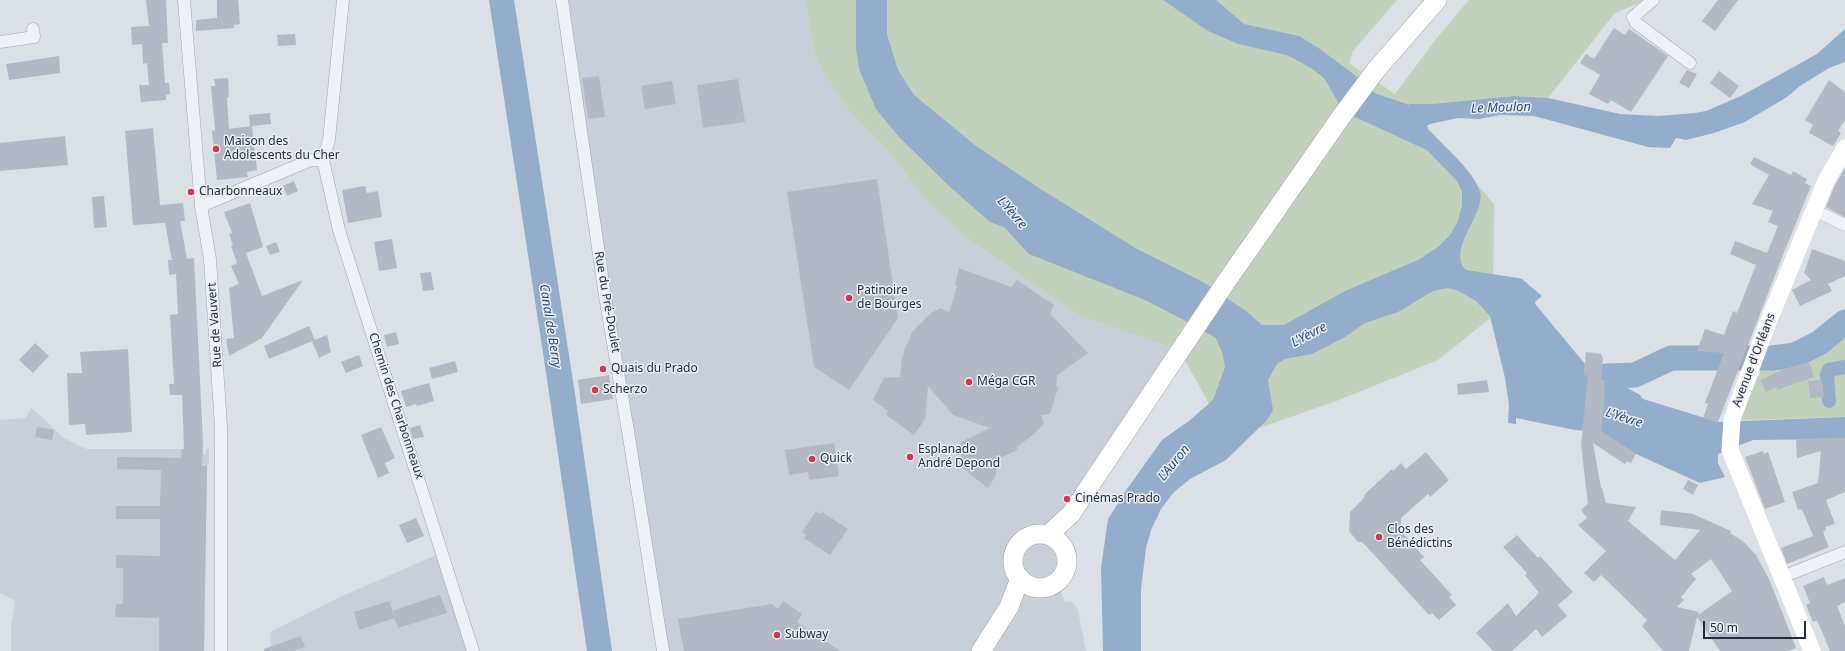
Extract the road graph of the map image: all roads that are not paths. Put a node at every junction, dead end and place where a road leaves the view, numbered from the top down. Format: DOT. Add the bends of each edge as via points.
graph roads {
  1 [pos="184,0"];
  2 [pos="343,0"];
  3 [pos="562,0"];
  4 [pos="1437,0"];
  5 [pos="1653,0"];
  6 [pos="33,28"];
  7 [pos="0,42"];
  8 [pos="1690,63"];
  9 [pos="1845,148"];
  10 [pos="323,160"];
  11 [pos="201,206"];
  12 [pos="1814,210"];
  13 [pos="1845,225"];
  14 [pos="1055,541"];
  15 [pos="1845,552"];
  16 [pos="1782,577"];
  17 [pos="1027,582"];
  18 [pos="221,651"];
  19 [pos="473,651"];
  20 [pos="663,651"];
  21 [pos="980,651"];
  22 [pos="1812,651"];
  1 -- 11 [label="street, Rue de Vauvert"];
  2 -- 10 [label="street, Chemin des Charbonneaux" via="329,140"];
  3 -- 20 [label="street, Rue du Pré-Doulet" via="604,296"];
  4 -- 14 [label="main road" via="1376,70 1341,117 1226,282"];
  5 -- 8 [label="street" via="1633,17 1636,23"];
  6 -- 7 [label="street" via="34,37"];
  9 -- 12 [label="main road, Avenue d'Orléans" via="1826,181"];
  10 -- 11 [label="street" via="311,160"];
  10 -- 19 [label="street, Chemin des Charbonneaux" via="339,230"];
  11 -- 18 [label="street, Rue de Vauvert" via="210,259 221,427"];
  12 -- 13 [label="street"];
  12 -- 16 [label="main road, Avenue d'Orléans" via="1732,420 1730,450"];
  14 -- 17 [label="main road" via="1066,562 1060,578 1049,586"];
  14 -- 17 [label="main road" via="1040,534 1032,535 1019,544 1015,550 1014,568"];
  15 -- 16 [label="street"];
  16 -- 22 [label="main road, Avenue d'Orléans"];
  17 -- 21 [label="main road"];
}
